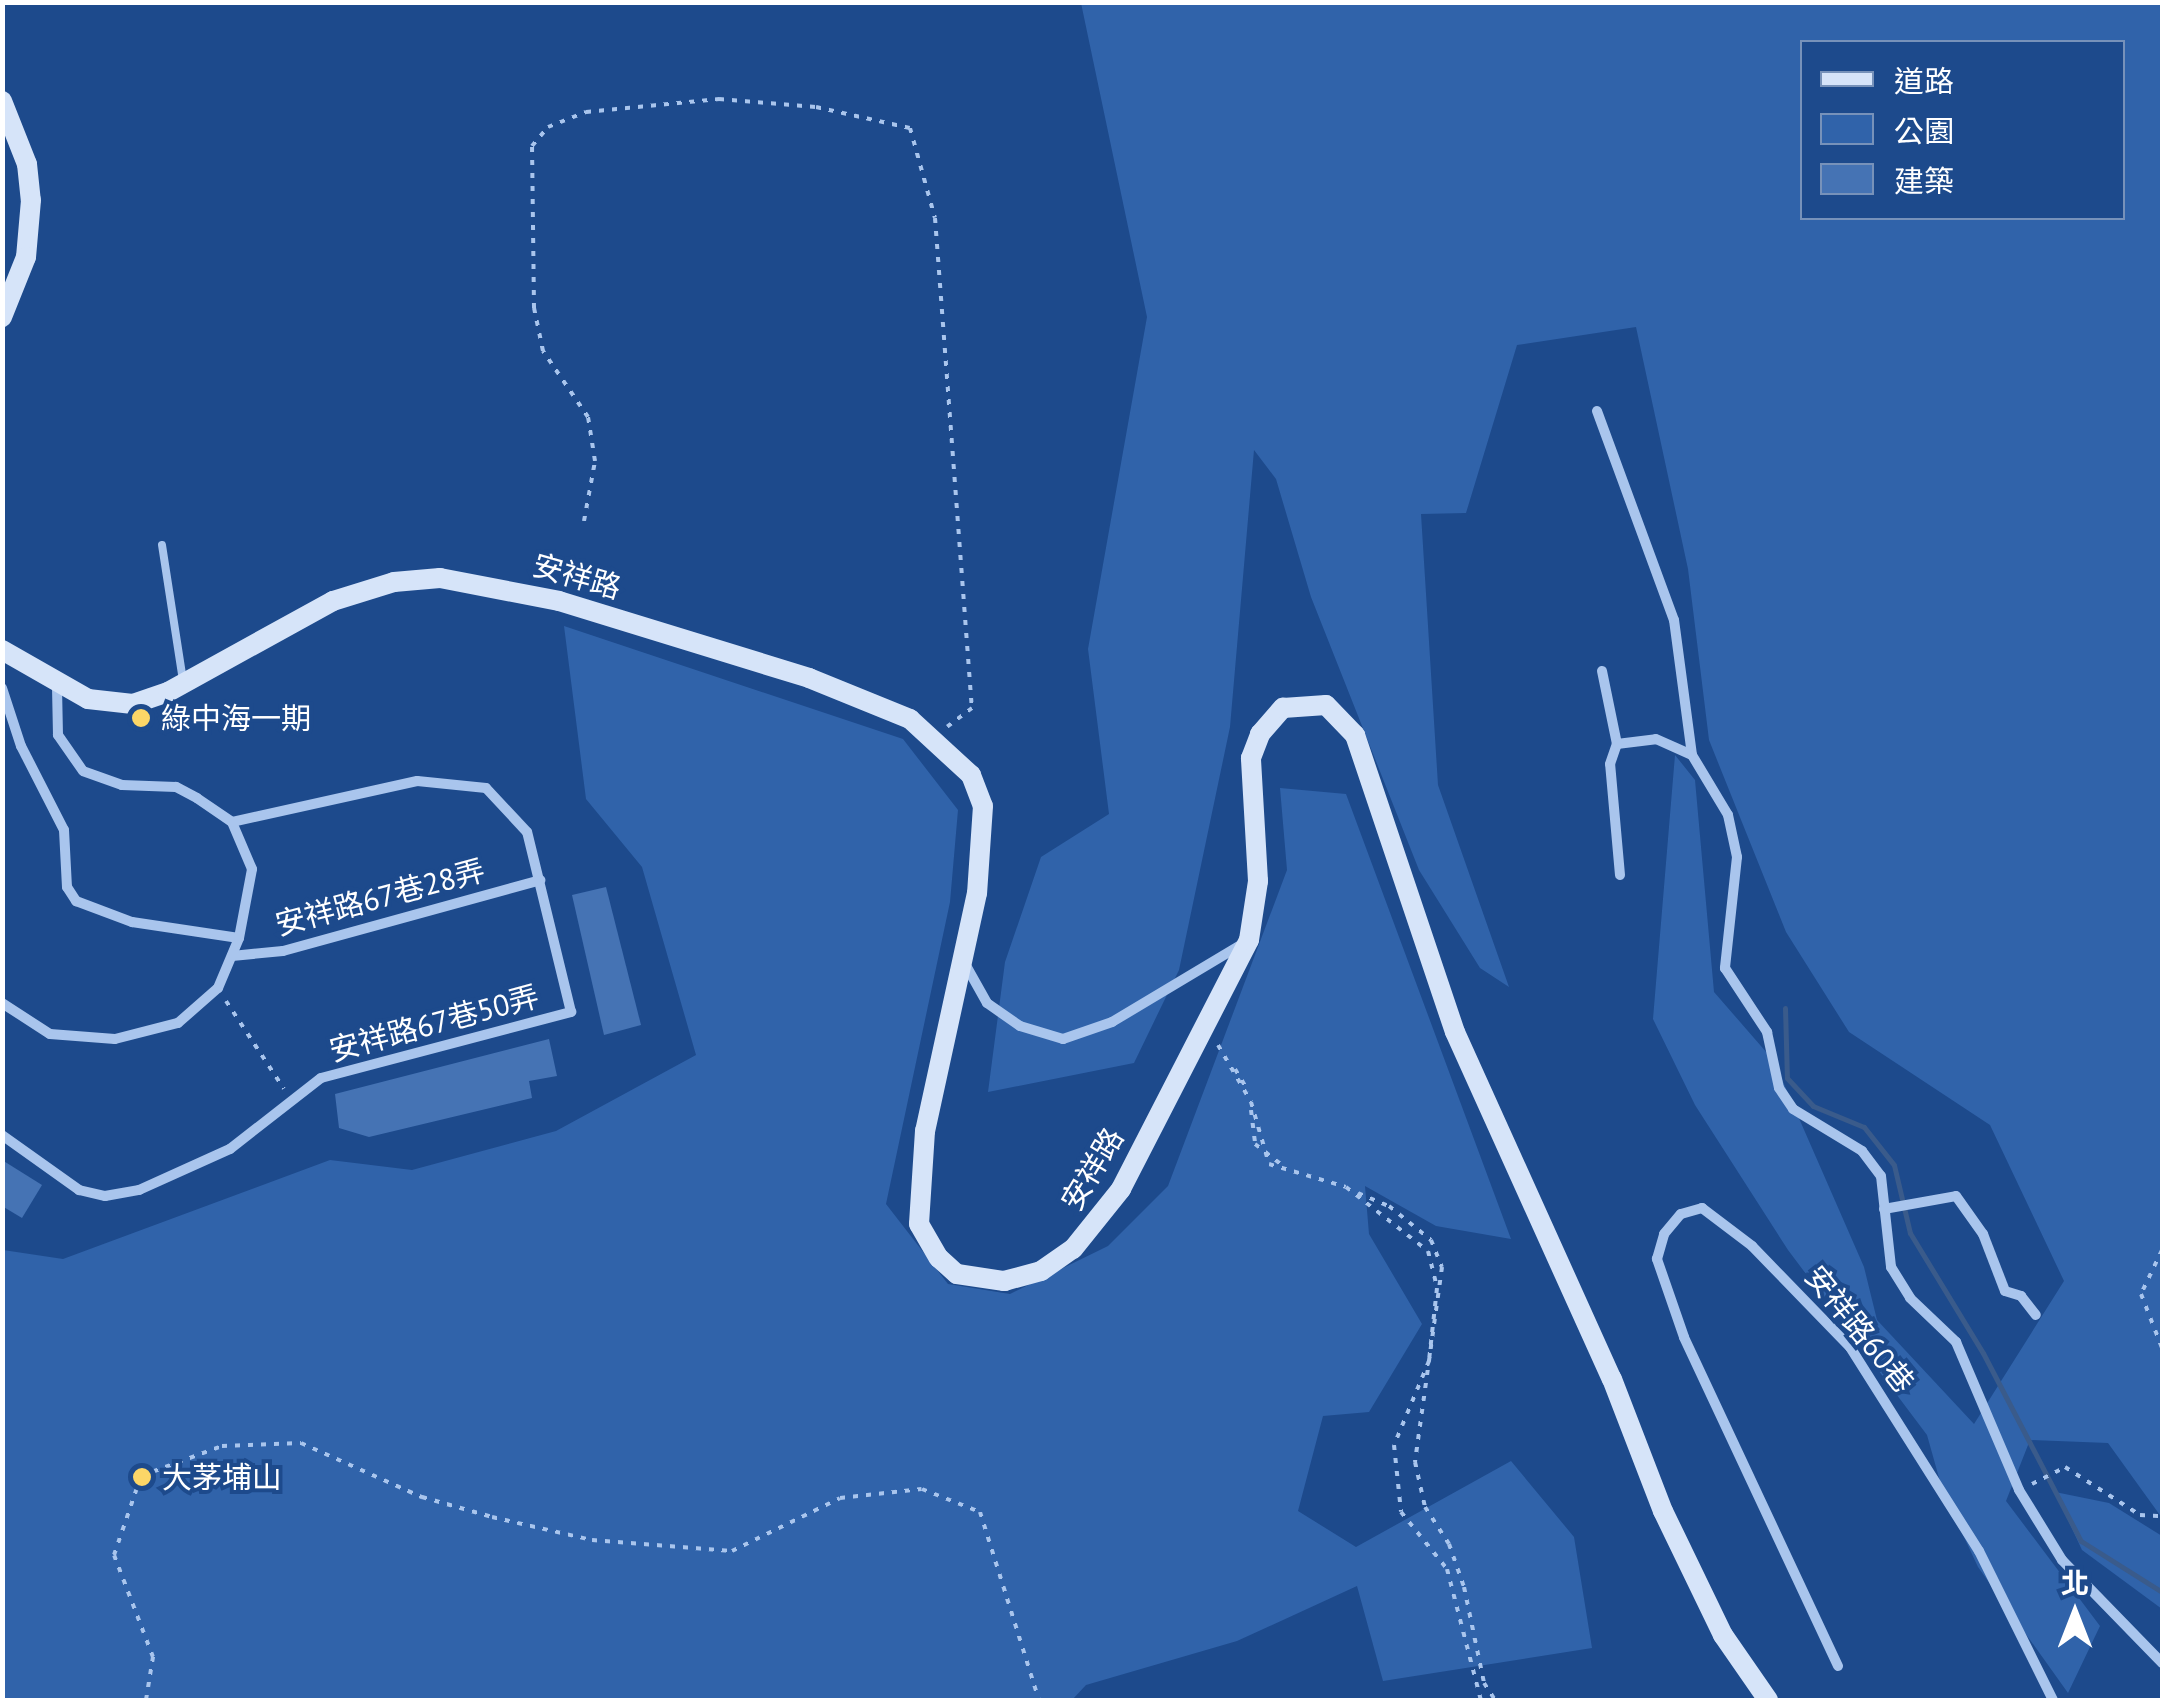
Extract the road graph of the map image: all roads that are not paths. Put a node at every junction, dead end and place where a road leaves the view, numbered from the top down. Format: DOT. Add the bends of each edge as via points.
graph roads {
  1 [pos="2,101"];
  2 [pos="2,317"];
  3 [pos="1597,410"];
  4 [pos="162,546"];
  5 [pos="2,650"];
  6 [pos="1602,671"];
  7 [pos="183,684"];
  8 [pos="57,686"];
  9 [pos="2,688"];
  10 [pos="1617,744"];
  11 [pos="1692,755"];
  12 [pos="232,822"];
  13 [pos="1620,875"];
  14 [pos="540,880"];
  15 [pos="240,938"];
  16 [pos="1248,940"];
  17 [pos="232,956"];
  18 [pos="962,959"];
  19 [pos="2,1003"];
  20 [pos="2,1135"];
  21 [pos="1884,1208"];
  22 [pos="2036,1315"];
  23 [pos="2162,1663"];
  24 [pos="1838,1666"];
  25 [pos="1768,1700"];
  26 [pos="2053,1700"];
  1 -- 2 [label="street" via="27,164 32,200 26,256"];
  3 -- 11 [label="street" via="1674,620"];
  4 -- 7 [label="lane"];
  5 -- 8 [label="street, 安祥路"];
  6 -- 10 [label="street"];
  7 -- 8 [label="street, 安祥路" via="133,704 88,699"];
  7 -- 18 [label="street, 安祥路" via="333,602 394,582 440,578 559,601 809,678 936,736 971,774 983,806 977,893"];
  8 -- 12 [label="street" via="58,735 82,770 122,785 176,787"];
  9 -- 15 [label="street" via="21,746 64,830 66,887 76,901 132,922"];
  10 -- 11 [label="street" via="1656,740"];
  10 -- 13 [label="street" via="1610,764"];
  11 -- 21 [label="street" via="1728,815 1737,857 1725,968 1767,1032 1779,1088 1793,1109 1862,1151 1881,1176"];
  12 -- 14 [label="street" via="418,781 460,781 486,788 508,808 527,832"];
  12 -- 15 [label="street" via="252,869"];
  14 -- 17 [label="street, 安祥路67巷28弄" via="283,951"];
  14 -- 20 [label="street, 安祥路67巷50弄" via="571,1012 321,1078 206,1163 105,1196 80,1190"];
  15 -- 17 [label="street"];
  16 -- 18 [label="street" via="1112,1022 1062,1038 1020,1026 986,1002"];
  16 -- 18 [label="street, 安祥路" via="1099,1224 1073,1250 1018,1280 968,1279 927,1240 917,1194"];
  16 -- 25 [label="street, 安祥路" via="1258,881 1251,758 1271,718 1284,708 1326,705 1355,735 1455,1032 1612,1379 1664,1511 1723,1635"];
  17 -- 19 [label="street" via="218,988 178,1023 114,1039 50,1034"];
  21 -- 22 [label="street" via="1956,1196 1983,1234 2005,1290 2022,1296"];
  21 -- 23 [label="street" via="1890,1268 1910,1298 1956,1342 2019,1490 2062,1560"];
  24 -- 26 [label="street, 安祥路60巷" via="1678,1321 1657,1259 1664,1234 1681,1214 1702,1208 1752,1246 1850,1347 1979,1552"];
}
